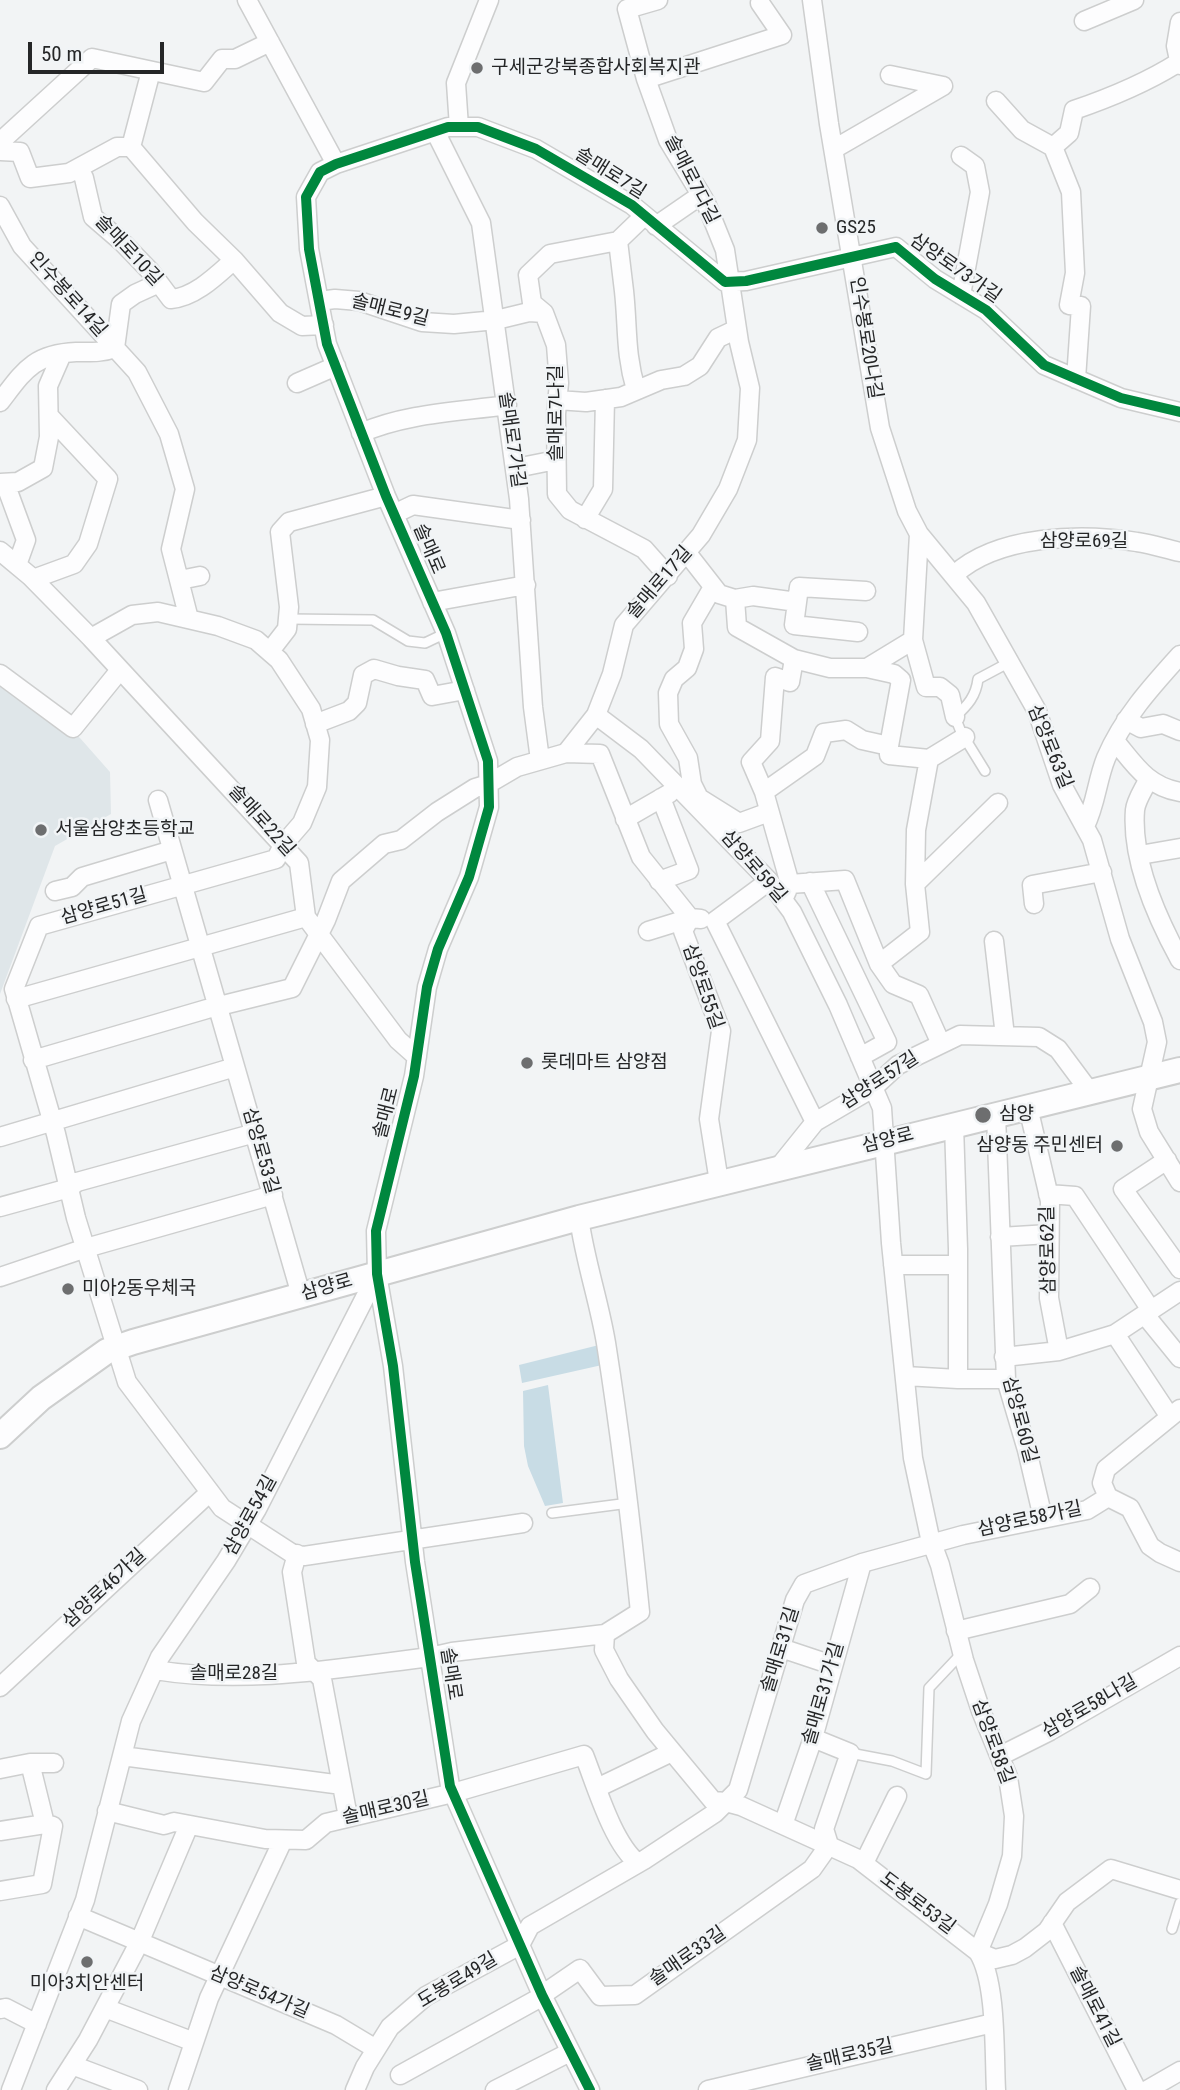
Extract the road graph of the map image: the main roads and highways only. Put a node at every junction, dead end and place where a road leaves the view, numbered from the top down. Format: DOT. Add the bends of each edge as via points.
graph roads {
  1 [pos="1180,1070"];
  2 [pos="0,1436"];
  1 -- 2 [label="main road, 삼양로" via="579,1218 107,1350 41,1398"];
}
